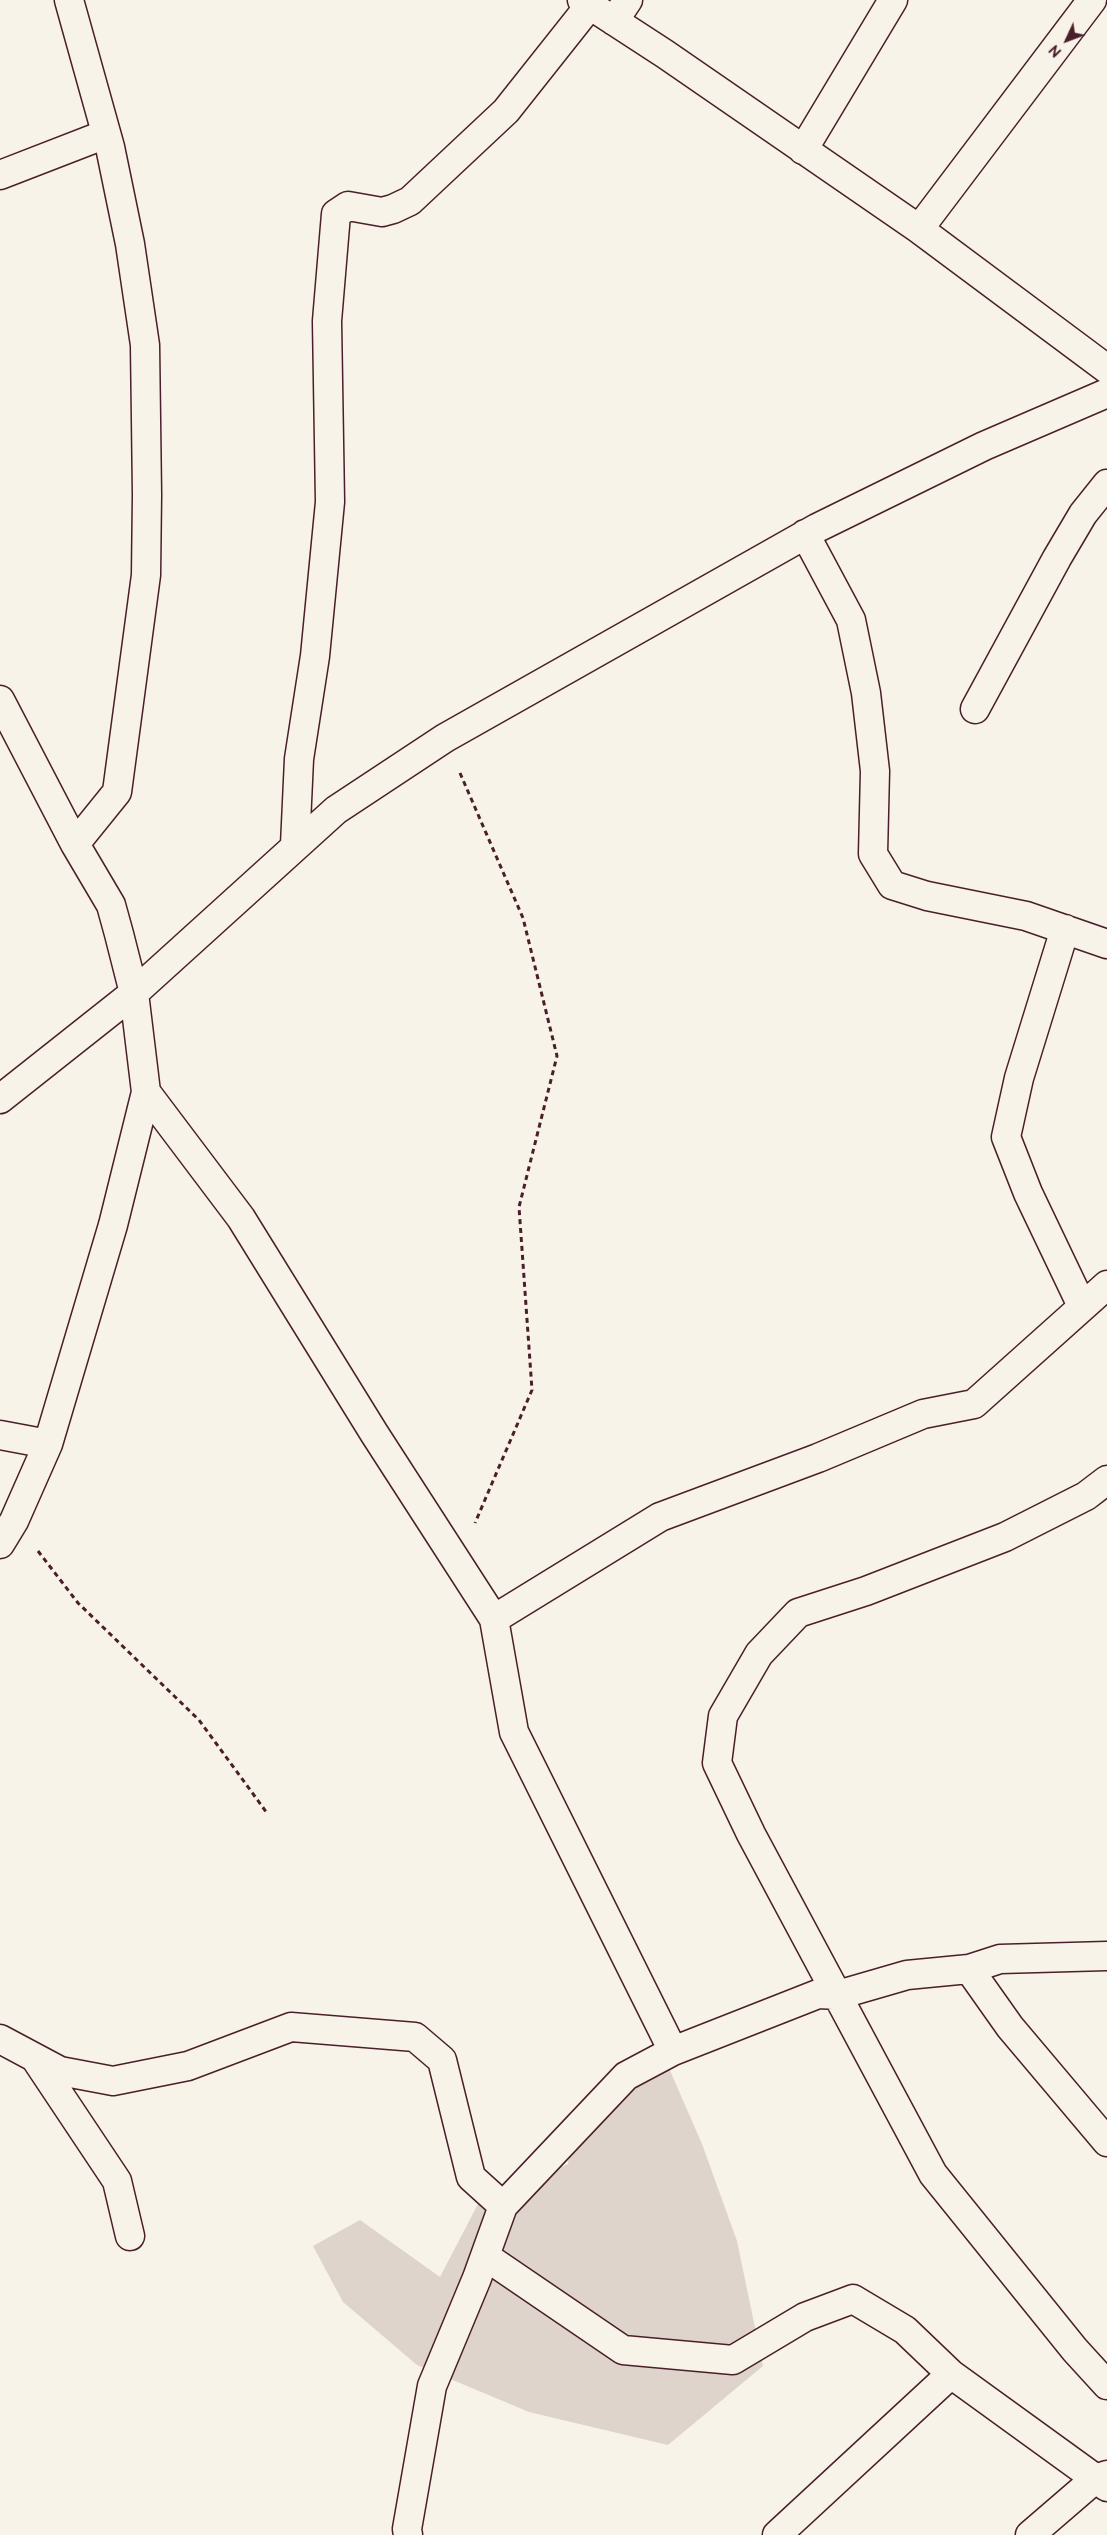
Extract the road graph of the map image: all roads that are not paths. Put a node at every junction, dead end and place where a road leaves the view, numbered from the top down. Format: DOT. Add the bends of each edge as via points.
graph roads {
  1 [pos="69,0"];
  2 [pos="893,0"];
  3 [pos="1092,0"];
  4 [pos="586,3"];
  5 [pos="621,11"];
  6 [pos="106,134"];
  7 [pos="803,150"];
  8 [pos="0,175"];
  9 [pos="919,229"];
  10 [pos="1107,369"];
  11 [pos="1107,393"];
  12 [pos="1107,484"];
  13 [pos="804,534"];
  14 [pos="0,700"];
  15 [pos="975,709"];
  16 [pos="75,844"];
  17 [pos="295,845"];
  18 [pos="1065,930"];
  19 [pos="1107,944"];
  20 [pos="134,993"];
  21 [pos="146,1092"];
  22 [pos="0,1099"];
  23 [pos="1107,1285"];
  24 [pos="1082,1306"];
  25 [pos="0,1435"];
  26 [pos="48,1444"];
  27 [pos="1107,1480"];
  28 [pos="0,1544"];
  29 [pos="494,1619"];
  30 [pos="1107,1956"];
  31 [pos="969,1969"];
  32 [pos="838,1995"];
  33 [pos="0,2039"];
  34 [pos="673,2052"];
  35 [pos="34,2057"];
  36 [pos="1107,2142"];
  37 [pos="503,2206"];
  38 [pos="130,2236"];
  39 [pos="485,2256"];
  40 [pos="951,2374"];
  41 [pos="1107,2385"];
  42 [pos="1103,2480"];
  43 [pos="406,2533"];
  44 [pos="777,2535"];
  45 [pos="1030,2535"];
  1 -- 6 [label="street"];
  2 -- 7 [label="street"];
  3 -- 9 [label="street"];
  4 -- 5 [label="street"];
  4 -- 17 [label="street" via="506,111 410,201 382,212 348,206 336,214 327,321 330,502 315,656 299,759"];
  5 -- 7 [label="street"];
  6 -- 8 [label="street"];
  6 -- 16 [label="street" via="130,244 145,345 146,574 117,792"];
  7 -- 9 [label="street"];
  9 -- 10 [label="street"];
  11 -- 13 [label="street" via="984,446"];
  12 -- 15 [label="street" via="1083,514 1061,551"];
  13 -- 17 [label="street" via="445,738 336,810"];
  13 -- 18 [label="street" via="850,620 866,693 875,771 873,854 892,885 928,896 1026,916"];
  14 -- 16 [label="street"];
  16 -- 20 [label="street" via="111,905"];
  17 -- 20 [label="street"];
  18 -- 19 [label="street"];
  18 -- 24 [label="street" via="1019,1078 1006,1137 1028,1193"];
  20 -- 21 [label="street"];
  20 -- 22 [label="street"];
  21 -- 26 [label="street" via="113,1225"];
  21 -- 29 [label="street" via="241,1218"];
  23 -- 24 [label="street"];
  24 -- 29 [label="street" via="974,1404 923,1414 818,1458 660,1517"];
  25 -- 26 [label="street"];
  26 -- 28 [label="street" via="14,1521"];
  27 -- 32 [label="street" via="1086,1496 1005,1537 798,1614 759,1654 723,1716 717,1763"];
  29 -- 34 [label="street" via="514,1732"];
  30 -- 31 [label="street" via="1000,1959"];
  31 -- 32 [label="street" via="907,1975"];
  31 -- 36 [label="street" via="1010,2027"];
  32 -- 34 [label="street" via="818,1994"];
  32 -- 41 [label="street" via="933,2174"];
  33 -- 35 [label="street"];
  34 -- 37 [label="street" via="626,2076"];
  35 -- 37 [label="street" via="60,2071 113,2082 188,2066 291,2027 415,2037 442,2060 471,2177"];
  35 -- 38 [label="street" via="117,2181"];
  37 -- 39 [label="street"];
  39 -- 40 [label="street" via="623,2350 732,2360 805,2317 853,2299 906,2330"];
  39 -- 43 [label="street" via="432,2386"];
  40 -- 42 [label="street"];
  40 -- 44 [label="street"];
  42 -- 45 [label="street"];
}
